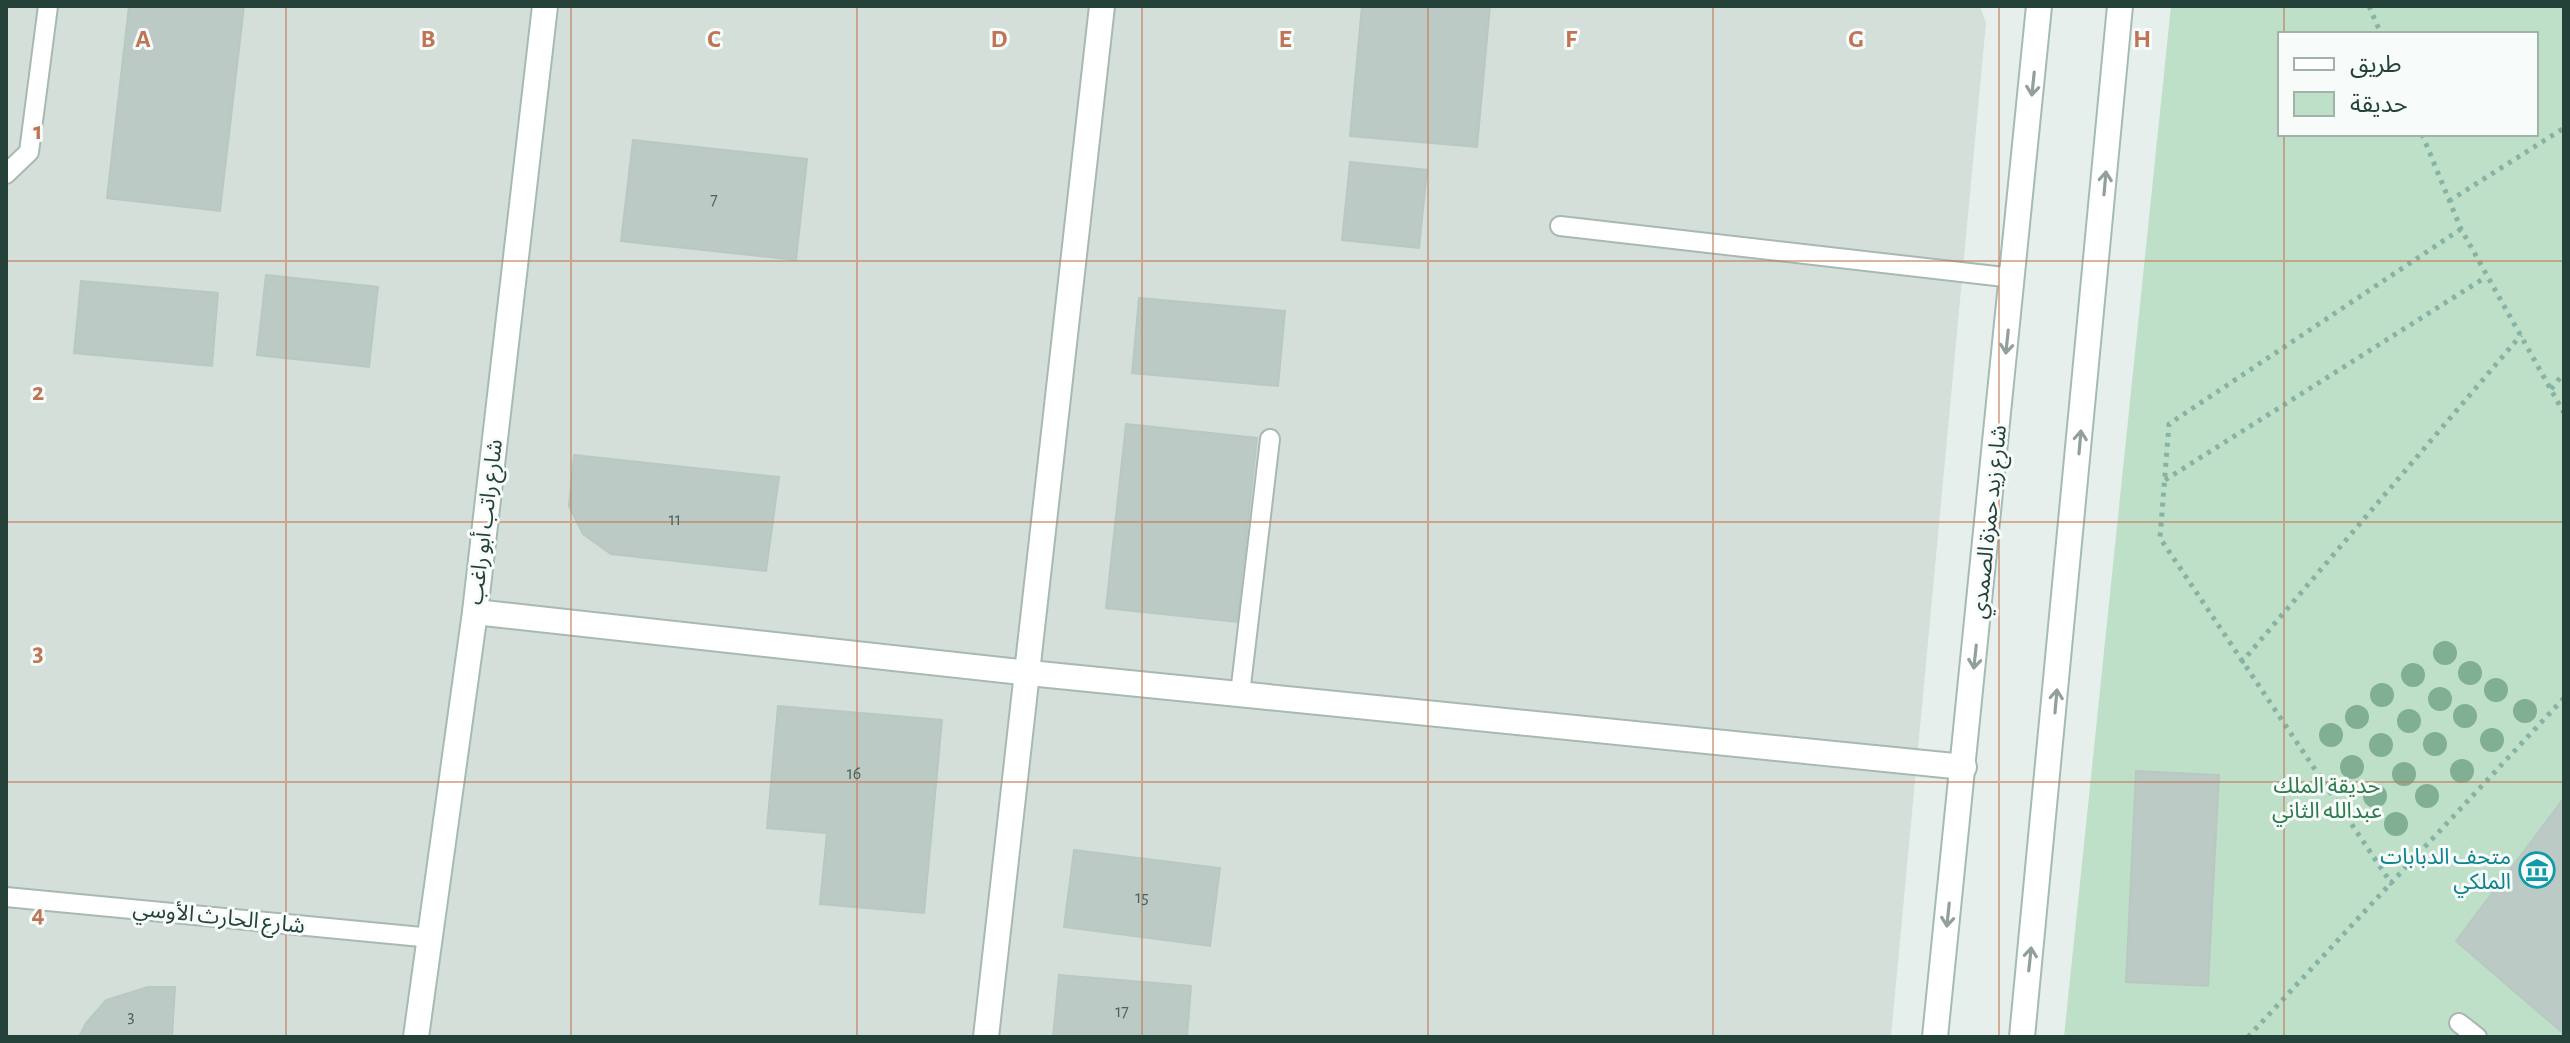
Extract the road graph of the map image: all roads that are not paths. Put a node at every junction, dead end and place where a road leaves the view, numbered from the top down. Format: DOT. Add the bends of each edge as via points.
graph roads {
  1 [pos="48,6"];
  2 [pos="545,6"];
  3 [pos="1102,6"];
  4 [pos="2019,6"];
  5 [pos="2039,6"];
  6 [pos="2123,10"];
  7 [pos="2036,48"];
  8 [pos="6,174"];
  9 [pos="1560,226"];
  10 [pos="2013,278"];
  11 [pos="1270,439"];
  12 [pos="475,612"];
  13 [pos="1029,673"];
  14 [pos="1240,694"];
  15 [pos="1964,767"];
  16 [pos="6,897"];
  17 [pos="432,938"];
  18 [pos="2459,1023"];
  19 [pos="416,1037"];
  20 [pos="986,1037"];
  21 [pos="1935,1037"];
  22 [pos="2022,1037"];
  23 [pos="2477,1037"];
  1 -- 8 [label="lane" via="29,152"];
  2 -- 12 [label="street, شارع راتب أبو راغب"];
  3 -- 13 [label="street"];
  4 -- 7 [label="street"];
  5 -- 7 [label="street, شارع زيد حمزة الصمدي"];
  22 -- 6 [label="street, one-way"];
  7 -- 10 [label="street, شارع زيد حمزة الصمدي, one-way"];
  9 -- 10 [label="lane"];
  10 -- 15 [label="street, شارع زيد حمزة الصمدي, one-way"];
  11 -- 14 [label="lane"];
  12 -- 13 [label="street"];
  12 -- 17 [label="street, شارع راتب أبو راغب"];
  13 -- 14 [label="street"];
  13 -- 20 [label="street"];
  14 -- 15 [label="street"];
  15 -- 21 [label="street, شارع زيد حمزة الصمدي, one-way"];
  16 -- 17 [label="lane, شارع الحارث الأوسي"];
  17 -- 19 [label="street, شارع راتب أبو راغب"];
  18 -- 23 [label="lane"];
}
